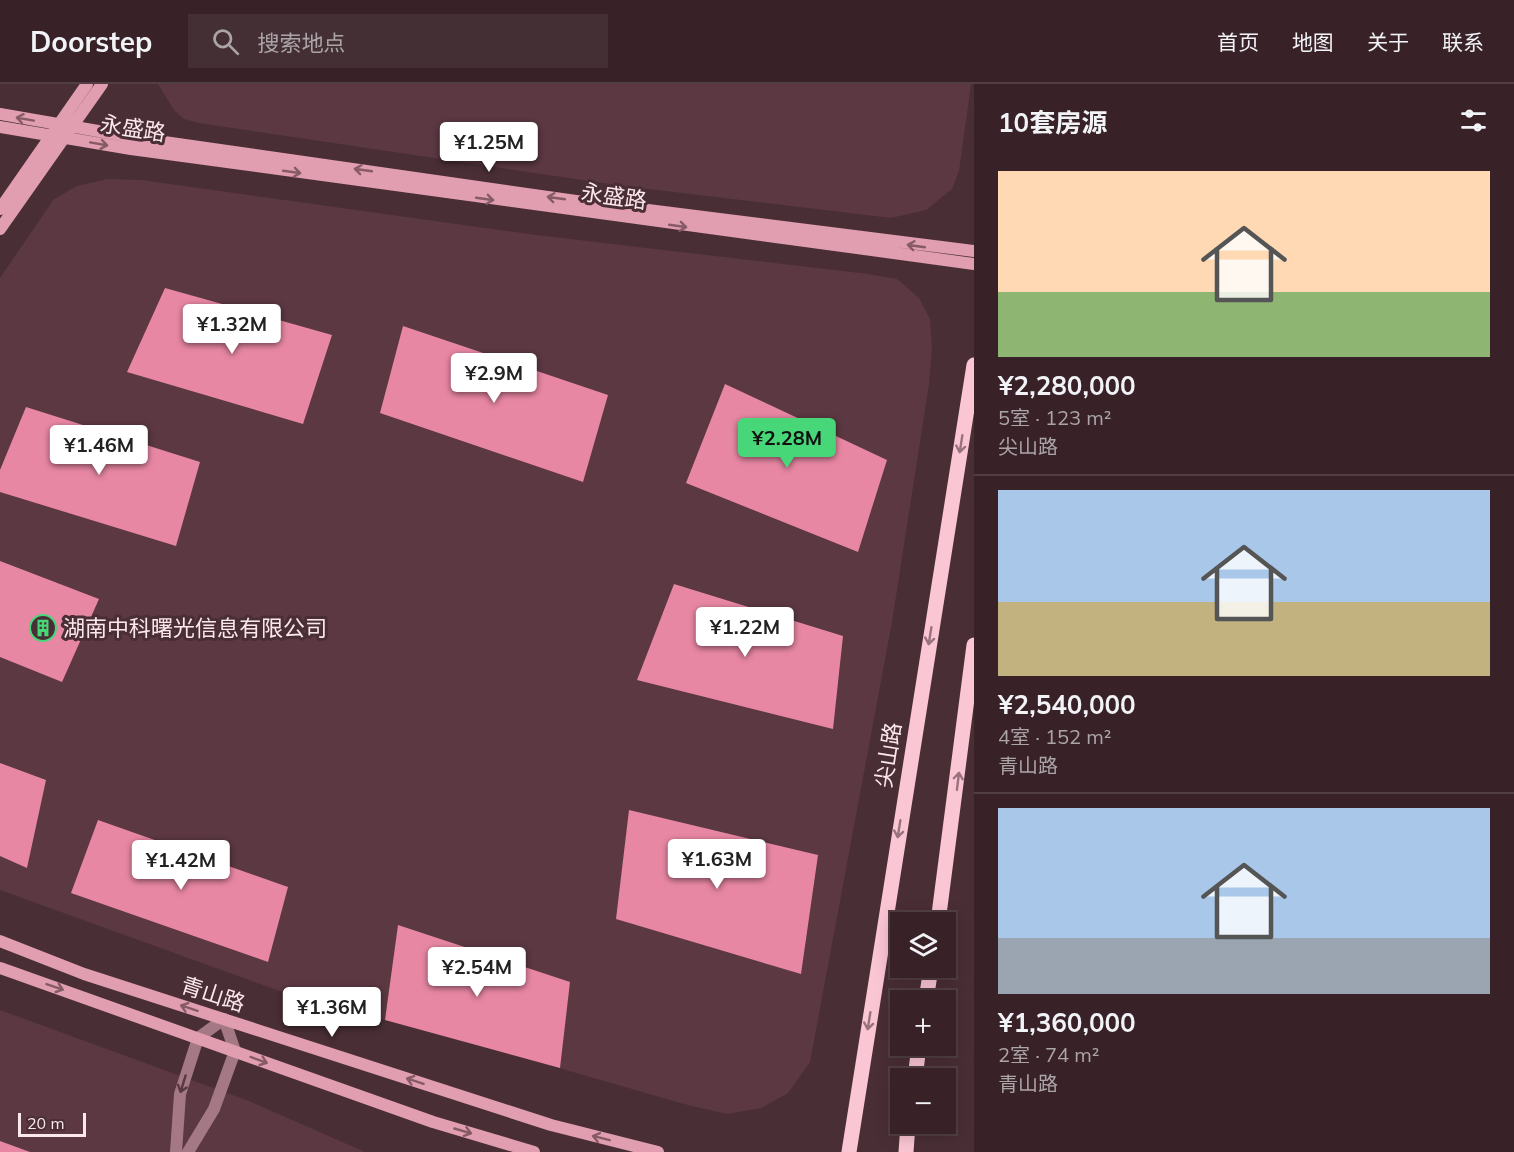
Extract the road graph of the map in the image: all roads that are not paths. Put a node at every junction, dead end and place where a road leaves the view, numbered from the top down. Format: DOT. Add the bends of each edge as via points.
graph roads {
  1 [pos="87,84"];
  2 [pos="102,84"];
  3 [pos="0,114"];
  4 [pos="59,124"];
  5 [pos="0,127"];
  6 [pos="73,127"];
  7 [pos="51,135"];
  8 [pos="65,138"];
  9 [pos="0,209"];
  10 [pos="0,229"];
  11 [pos="974,251"];
  12 [pos="974,264"];
  13 [pos="974,365"];
  14 [pos="974,645"];
  15 [pos="939,912"];
  16 [pos="0,941"];
  17 [pos="0,968"];
  18 [pos="224,1019"];
  19 [pos="198,1038"];
  20 [pos="235,1051"];
  21 [pos="907,1134"];
  22 [pos="176,1152"];
  23 [pos="188,1152"];
  24 [pos="534,1152"];
  25 [pos="658,1152"];
  26 [pos="849,1152"];
  27 [pos="906,1152"];
  1 -- 4 [label="street"];
  2 -- 6 [label="street"];
  4 -- 3 [label="street, 永盛路, one-way"];
  4 -- 6 [label="street, 永盛路"];
  4 -- 7 [label="street"];
  5 -- 7 [label="street, 永盛路"];
  6 -- 8 [label="street"];
  11 -- 6 [label="street, 永盛路, one-way" via="576,201"];
  7 -- 8 [label="street, 永盛路"];
  7 -- 9 [label="street"];
  8 -- 10 [label="street"];
  8 -- 12 [label="street, 永盛路, one-way"];
  13 -- 26 [label="main road, 尖山路, one-way"];
  15 -- 14 [label="main road, one-way"];
  18 -- 16 [label="street, 青山路, one-way" via="84,974"];
  17 -- 19 [label="street, 青山路, one-way"];
  18 -- 19 [label="street"];
  18 -- 20 [label="street"];
  25 -- 18 [label="street, 青山路, one-way" via="551,1125"];
  19 -- 20 [label="street, 青山路"];
  19 -- 22 [label="street, one-way" via="180,1094"];
  20 -- 23 [label="street" via="214,1109"];
  20 -- 24 [label="street, 青山路, one-way" via="433,1122"];
  21 -- 27 [label="main road"];
}
